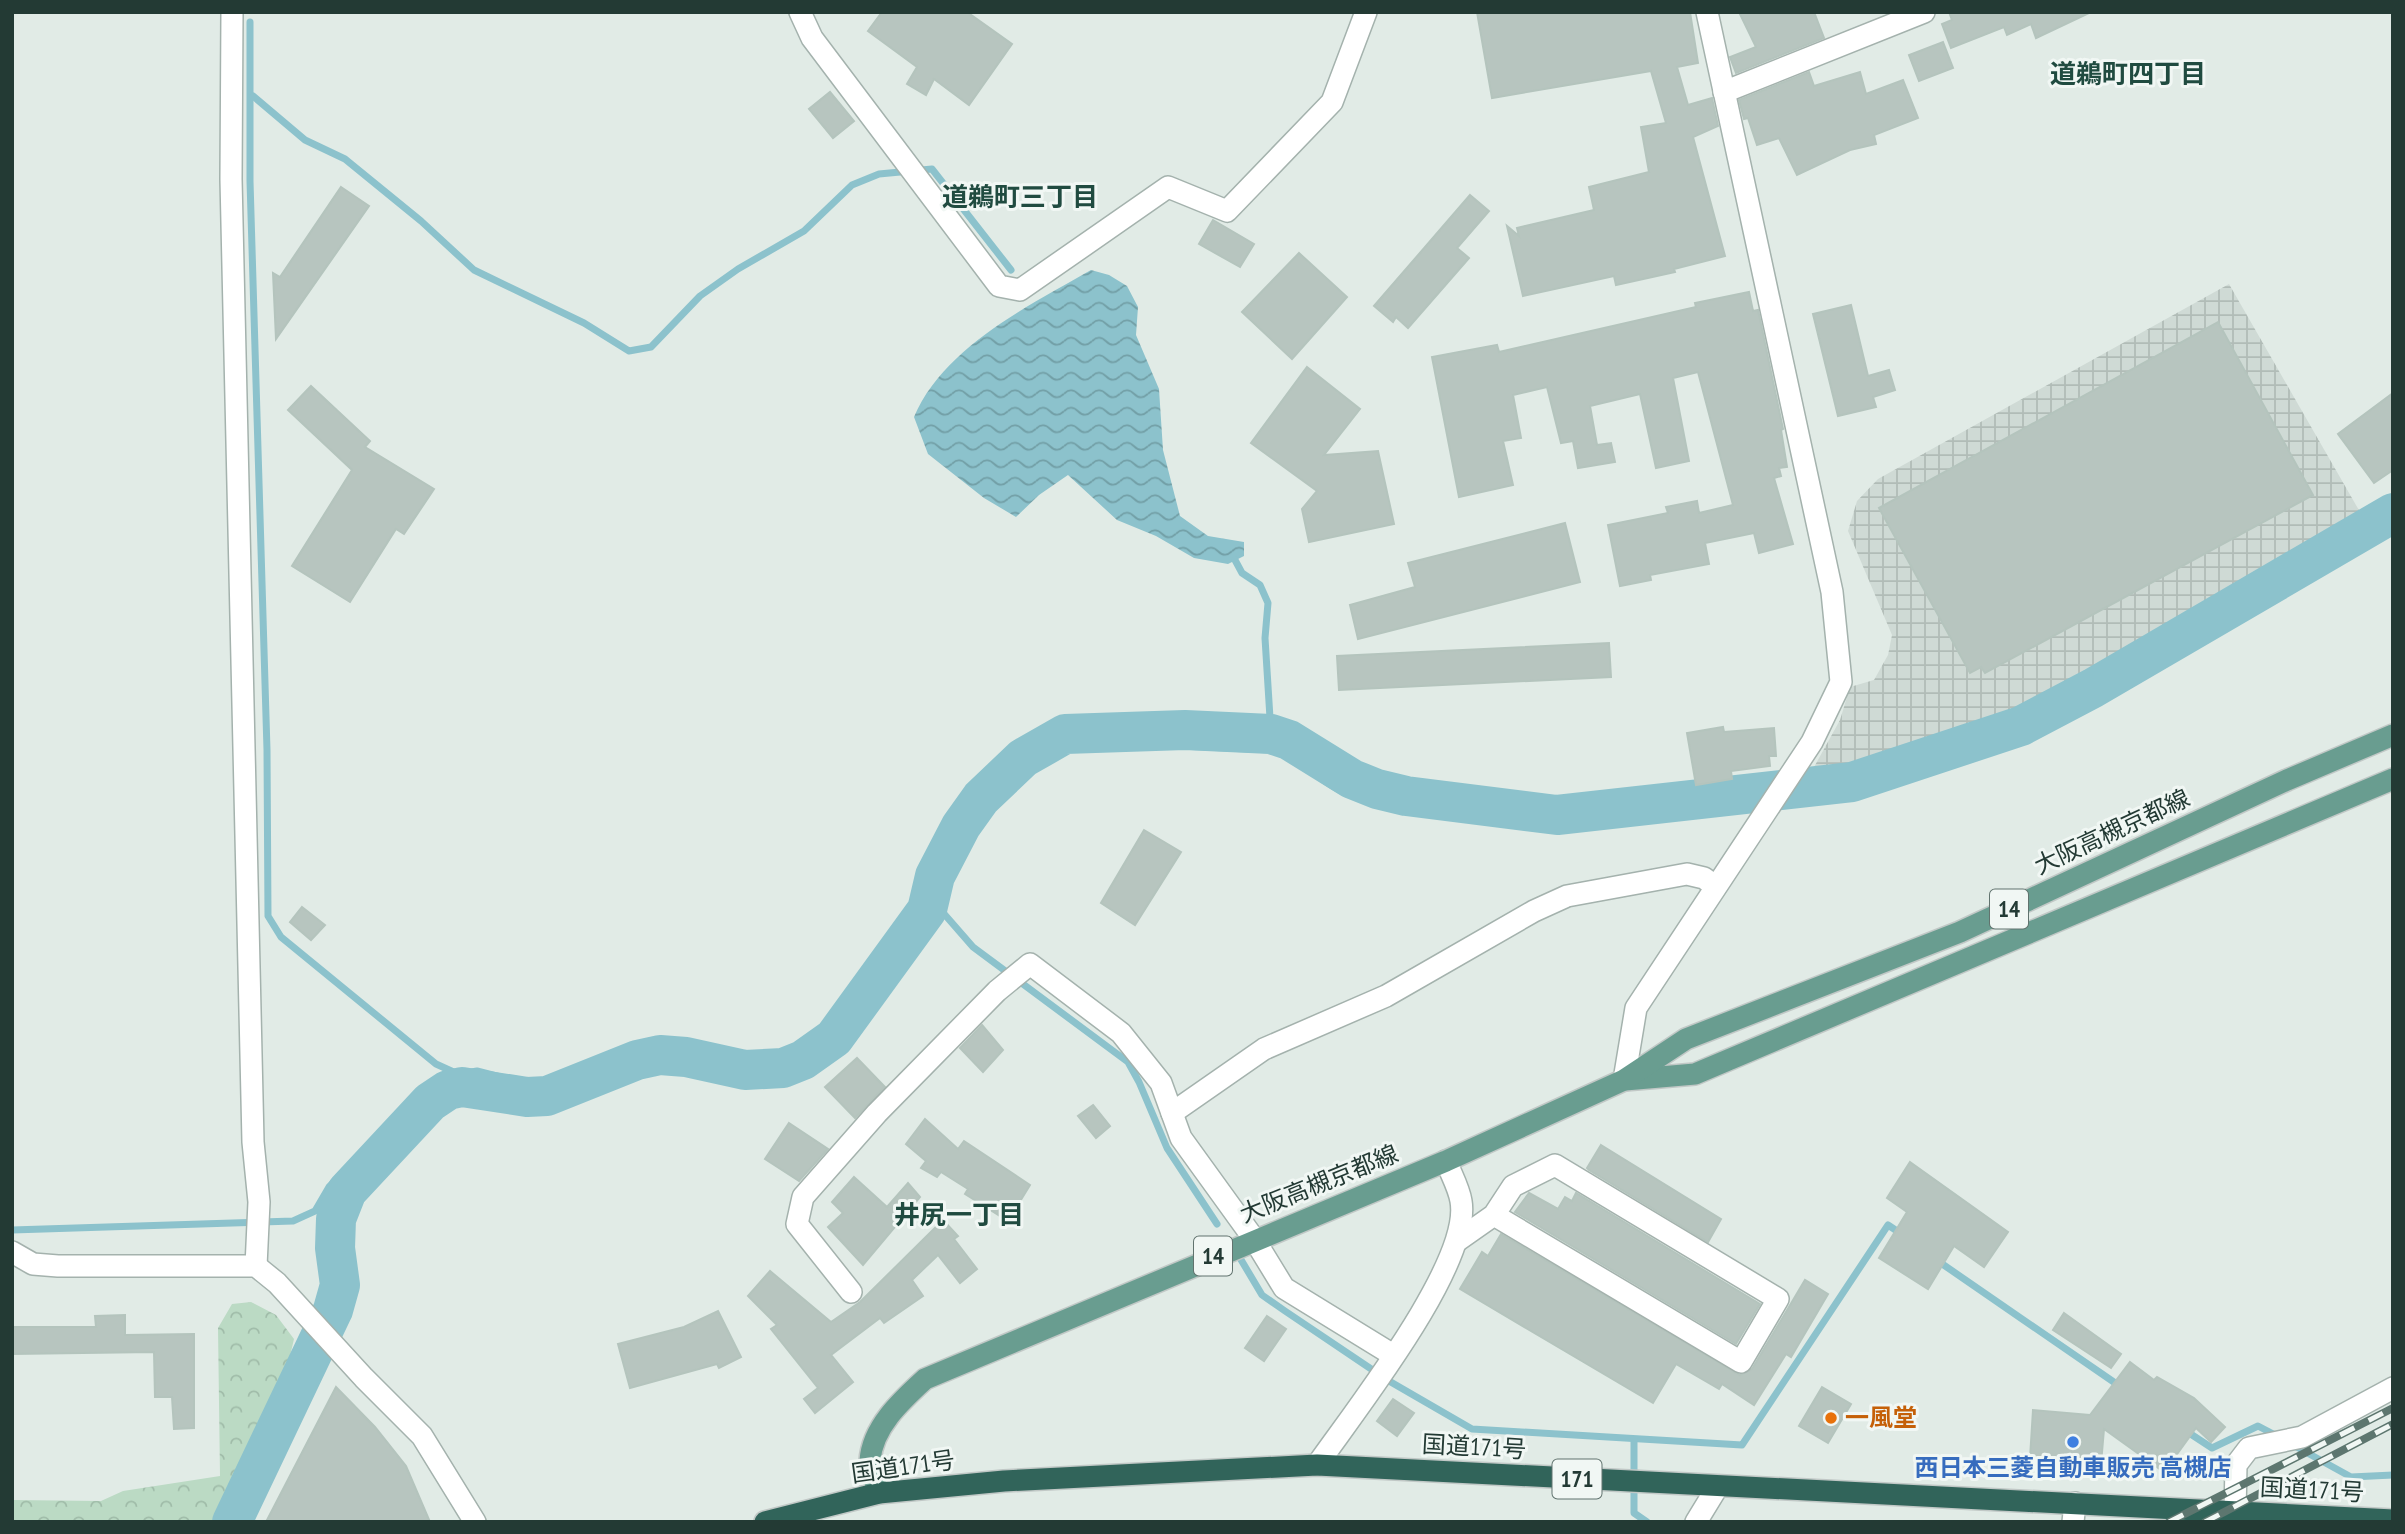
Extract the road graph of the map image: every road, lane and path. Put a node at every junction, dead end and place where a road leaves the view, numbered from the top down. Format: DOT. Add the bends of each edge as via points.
graph roads {
  1 [pos="232,12"];
  2 [pos="800,12"];
  3 [pos="1366,12"];
  4 [pos="1707,12"];
  5 [pos="1924,12"];
  6 [pos="1724,92"];
  7 [pos="2393,735"];
  8 [pos="2393,779"];
  9 [pos="1715,886"];
  10 [pos="1624,1080"];
  11 [pos="1172,1113"];
  12 [pos="1446,1161"];
  13 [pos="1494,1215"];
  14 [pos="1254,1239"];
  15 [pos="1457,1241"];
  16 [pos="12,1252"];
  17 [pos="256,1266"];
  18 [pos="851,1292"];
  19 [pos="1391,1358"];
  20 [pos="2393,1388"];
  21 [pos="1317,1465"];
  22 [pos="1718,1486"];
  23 [pos="879,1493"];
  24 [pos="2074,1512"];
  25 [pos="800,1517"];
  26 [pos="2235,1517"];
  27 [pos="2393,1520"];
  28 [pos="475,1522"];
  29 [pos="765,1522"];
  30 [pos="1696,1522"];
  1 -- 17 [label="street" via="232,235 253,1142 260,1207"];
  2 -- 3 [label="street" via="812,38 999,286 1020,290 1168,187 1227,211 1332,102"];
  4 -- 6 [label="street"];
  5 -- 6 [label="street"];
  6 -- 9 [label="street" via="1832,592 1841,682 1812,742"];
  7 -- 10 [label="main road, 大阪高槻京都線 / 14" via="1960,932 1686,1039"];
  8 -- 10 [label="main road, 大阪高槻京都線 / 14" via="1695,1074"];
  9 -- 10 [label="street" via="1636,1007"];
  9 -- 11 [label="street" via="1687,874 1567,896 1386,996 1264,1049"];
  10 -- 12 [label="main road, 大阪高槻京都線 / 14"];
  11 -- 14 [label="street" via="1181,1138"];
  11 -- 18 [label="street" via="1161,1083 1121,1033 1030,964 877,1113 803,1197 797,1224"];
  12 -- 14 [label="main road, 大阪高槻京都線 / 14"];
  12 -- 15 [label="street" via="1462,1202"];
  13 -- 13 [label="street" via="1513,1186 1555,1165 1778,1299 1741,1362"];
  13 -- 15 [label="street"];
  14 -- 19 [label="street" via="1284,1289"];
  14 -- 23 [label="main road, 大阪高槻京都線 / 14" via="925,1378 896,1406 875,1440 870,1463"];
  15 -- 19 [label="street" via="1440,1279"];
  16 -- 17 [label="street" via="33,1264 58,1266"];
  17 -- 28 [label="street" via="422,1436"];
  19 -- 21 [label="street"];
  20 -- 26 [label="street" via="2302,1437 2249,1448 2236,1465"];
  21 -- 22 [label="highway, 国道171号 / 171"];
  21 -- 23 [label="highway, 国道171号 / 171" via="1004,1481"];
  22 -- 24 [label="highway, 国道171号 / 171"];
  22 -- 30 [label="street"];
  23 -- 25 [label="highway, 国道171号 / 171"];
  24 -- 26 [label="highway, 国道171号 / 171"];
  25 -- 29 [label="highway, 国道171号 / 171"];
  26 -- 27 [label="highway, 国道171号 / 171"];
}
